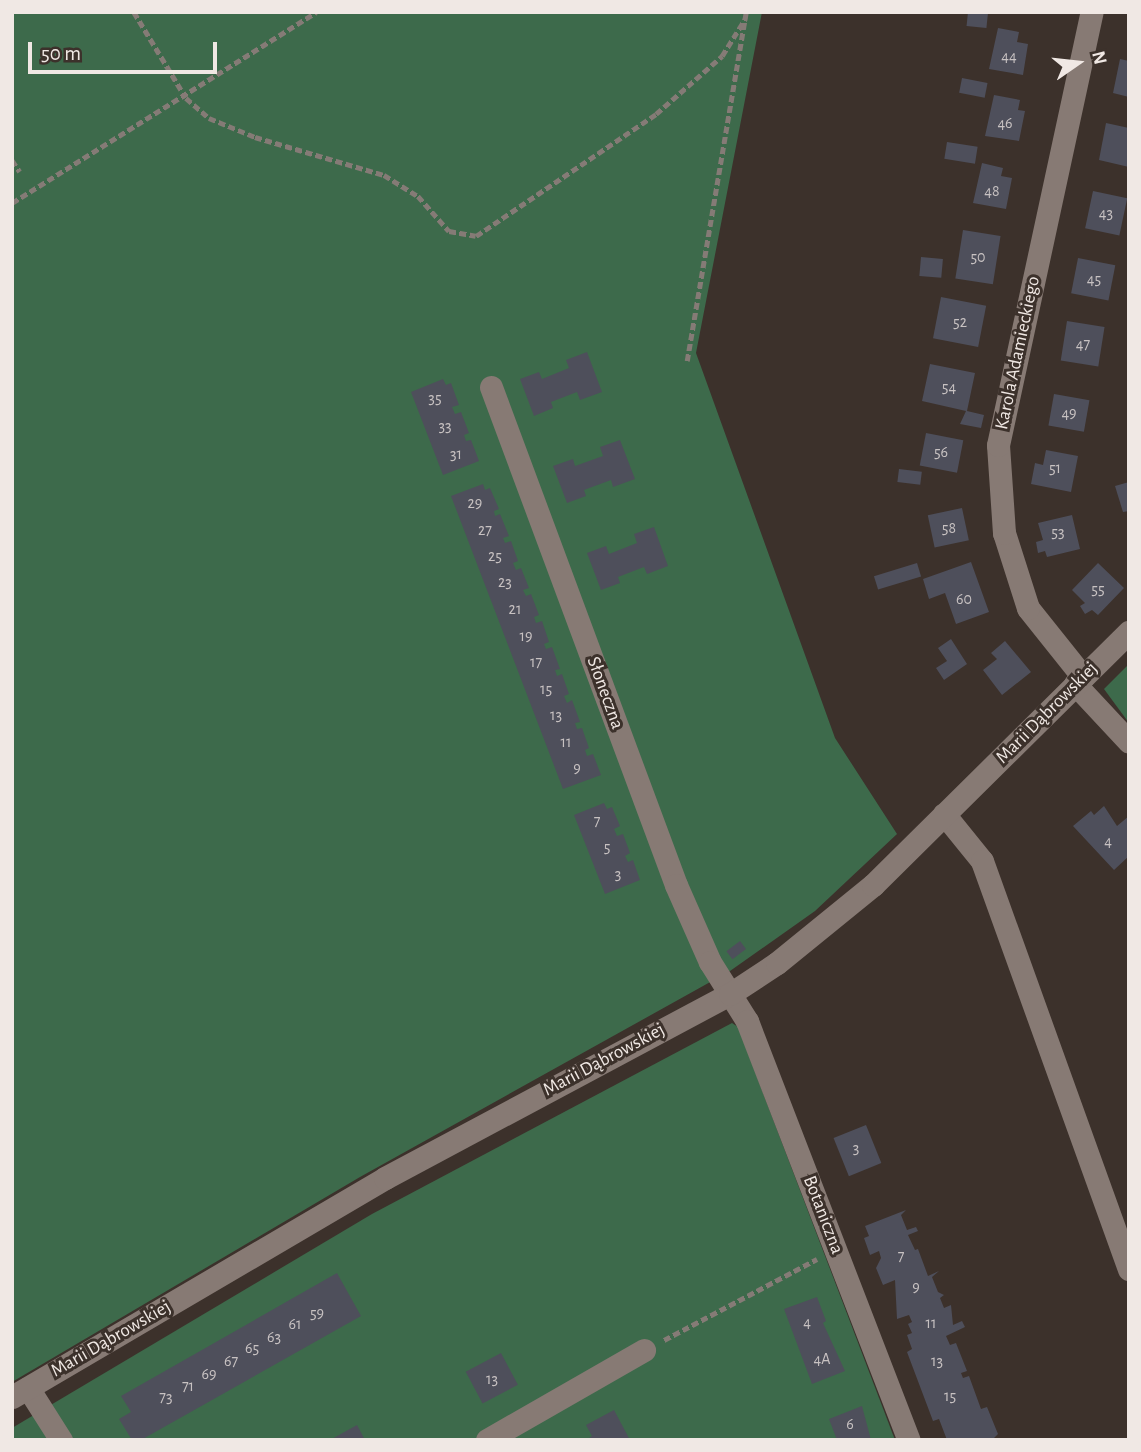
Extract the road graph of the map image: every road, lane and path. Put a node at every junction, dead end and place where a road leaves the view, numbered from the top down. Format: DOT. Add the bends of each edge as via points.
graph roads {
  1 [pos="134,12"];
  2 [pos="316,12"];
  3 [pos="1092,12"];
  4 [pos="746,15"];
  5 [pos="186,98"];
  6 [pos="12,160"];
  7 [pos="20,172"];
  8 [pos="12,204"];
  9 [pos="687,361"];
  10 [pos="491,387"];
  11 [pos="1129,632"];
  12 [pos="1079,680"];
  13 [pos="1129,742"];
  14 [pos="944,814"];
  15 [pos="730,993"];
  16 [pos="836,1248"];
  17 [pos="1129,1269"];
  18 [pos="644,1350"];
  19 [pos="20,1392"];
  20 [pos="61,1440"];
  21 [pos="487,1440"];
  22 [pos="909,1440"];
  1 -- 5 [label="path"];
  2 -- 5 [label="path"];
  3 -- 12 [label="street, Karola Adamieckiego" via="998,445 1004,533 1028,608"];
  4 -- 5 [label="path" via="722,56 656,114 476,236 449,231 418,196 384,175 255,137 209,118"];
  4 -- 9 [label="path"];
  5 -- 8 [label="path"];
  6 -- 7 [label="path"];
  10 -- 15 [label="street, Słoneczna" via="676,885 710,962"];
  11 -- 12 [label="street, Marii Dąbrowskiej"];
  12 -- 13 [label="street, Karola Adamieckiego"];
  12 -- 14 [label="street, Marii Dąbrowskiej"];
  14 -- 15 [label="street, Marii Dąbrowskiej" via="826,927"];
  14 -- 17 [label="street" via="982,861"];
  15 -- 16 [label="street, Botaniczna" via="757,1045"];
  15 -- 19 [label="street, Marii Dąbrowskiej" via="385,1178"];
  16 -- 18 [label="path"];
  16 -- 22 [label="street, Botaniczna"];
  18 -- 21 [label="street"];
  19 -- 20 [label="street"];
}
